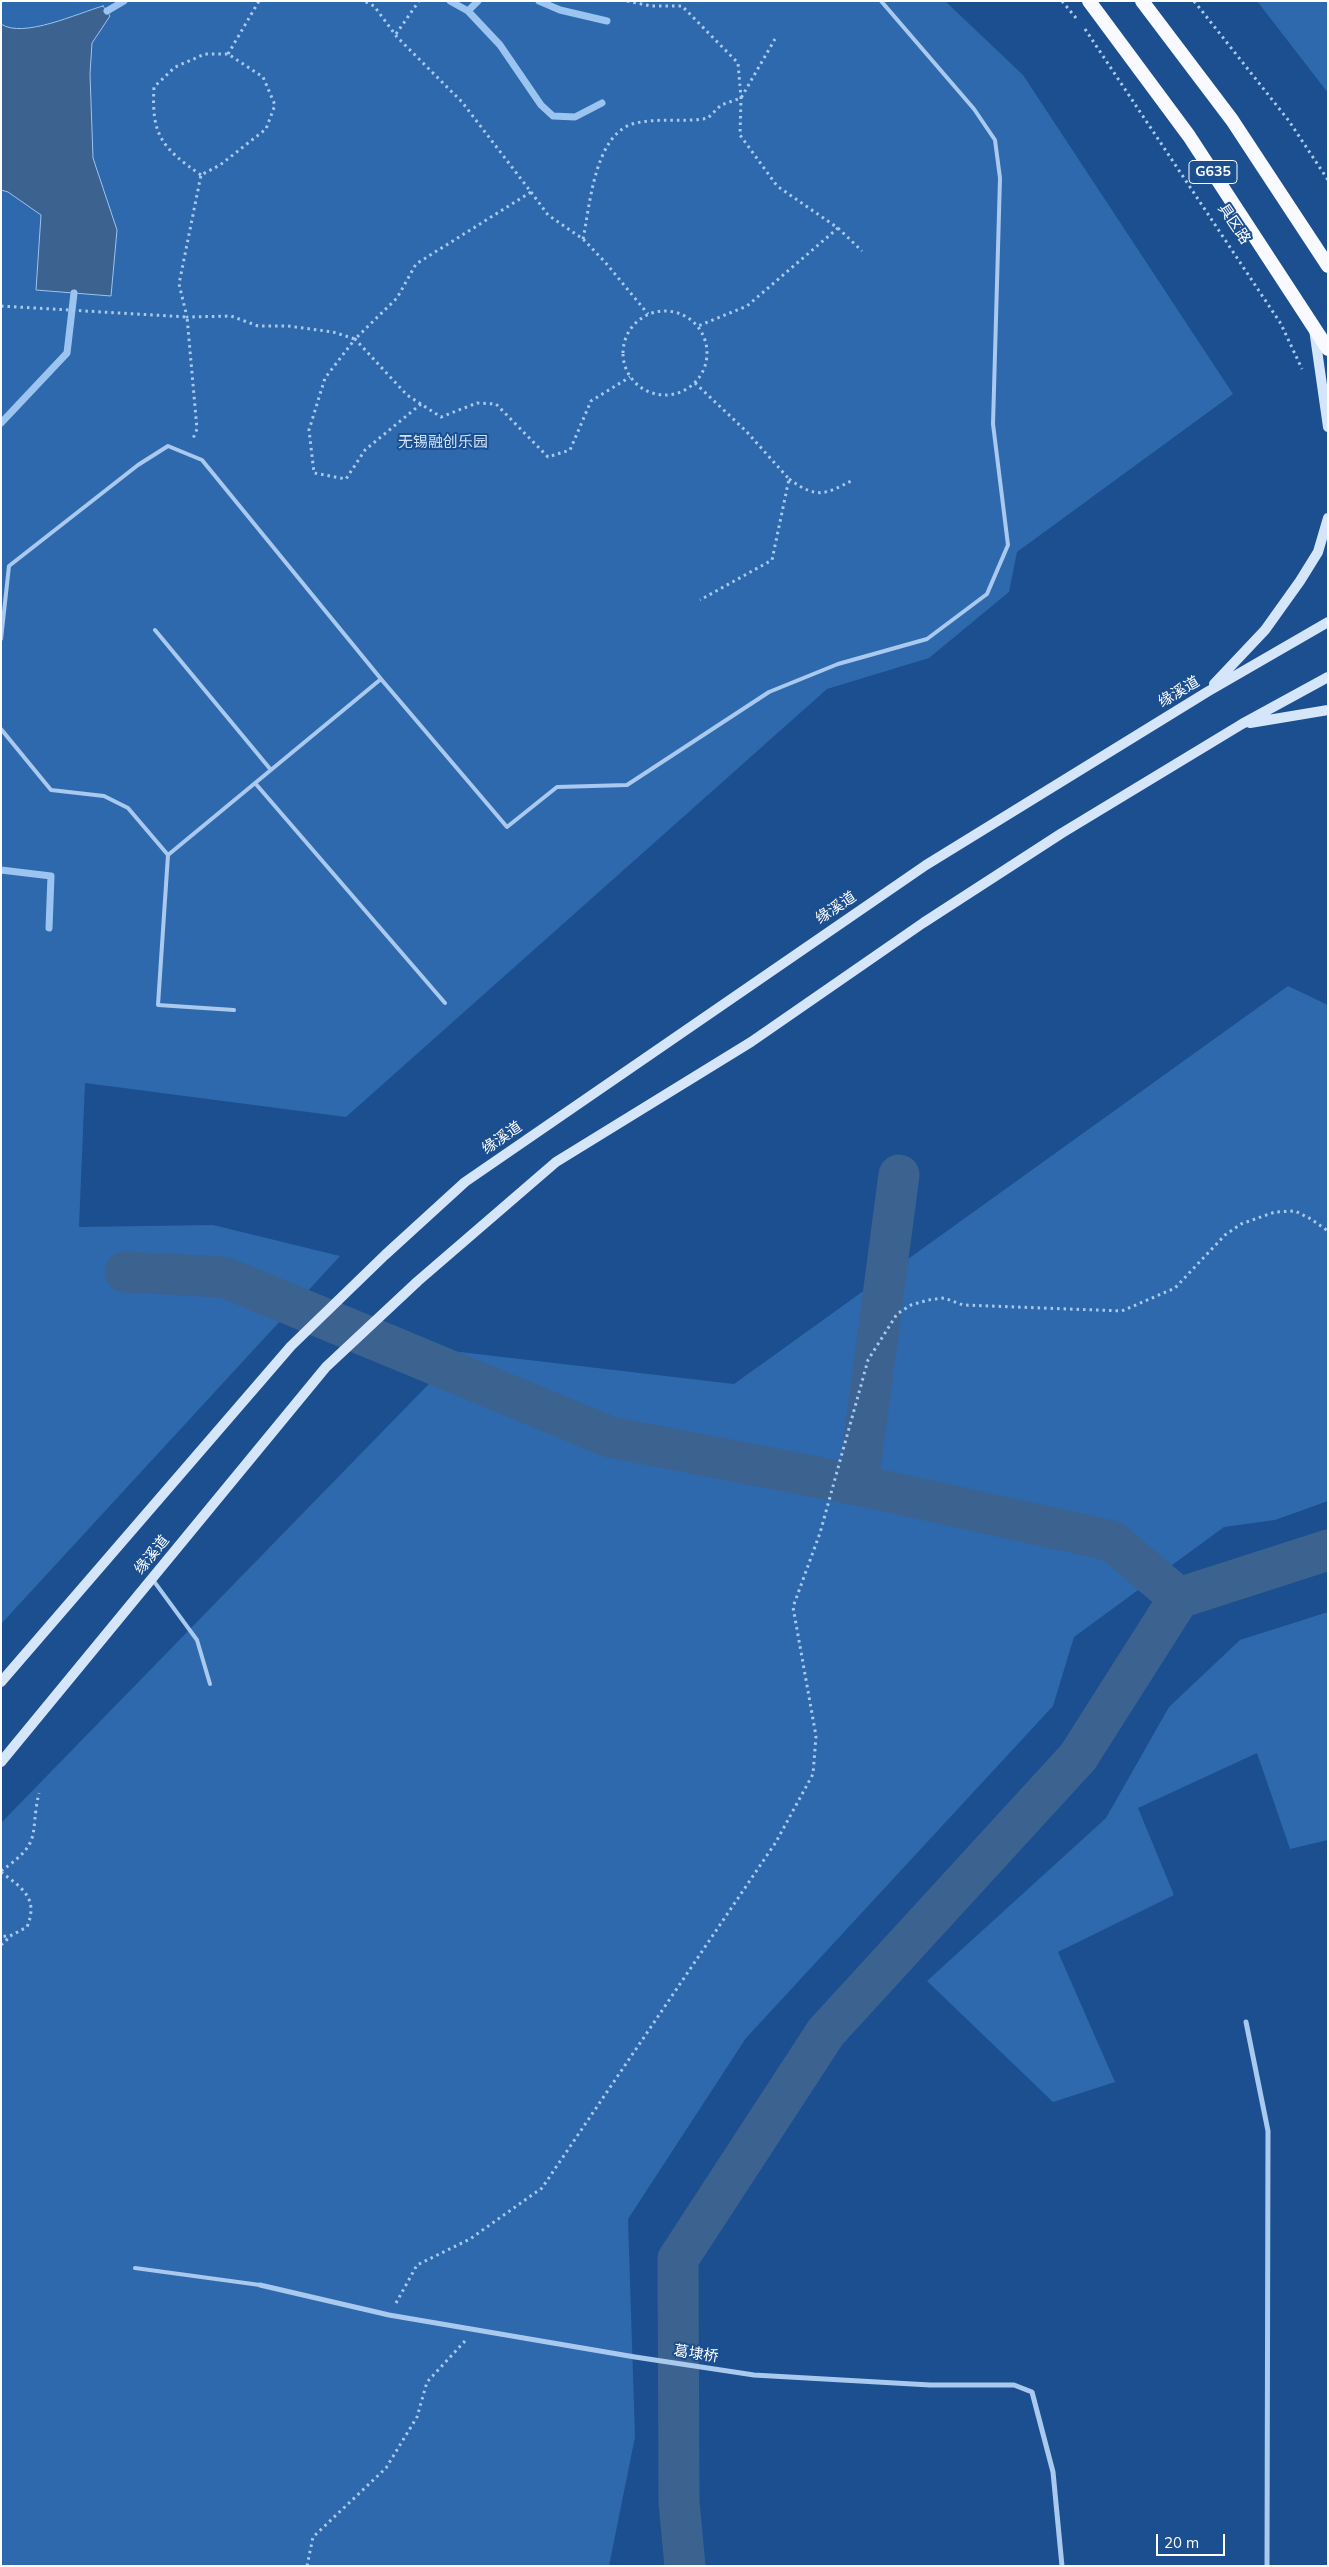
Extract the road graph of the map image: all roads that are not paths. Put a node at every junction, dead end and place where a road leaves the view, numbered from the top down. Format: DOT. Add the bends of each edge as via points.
graph roads {
  1 [pos="881,1"];
  2 [pos="1089,1"];
  3 [pos="1142,1"];
  4 [pos="1328,266"];
  5 [pos="1313,324"];
  6 [pos="1328,349"];
  7 [pos="1328,427"];
  8 [pos="1328,518"];
  9 [pos="1328,622"];
  10 [pos="155,630"];
  11 [pos="1,639"];
  12 [pos="1328,677"];
  13 [pos="381,679"];
  14 [pos="1207,692"];
  15 [pos="1328,710"];
  16 [pos="1242,724"];
  17 [pos="1,729"];
  18 [pos="271,770"];
  19 [pos="255,783"];
  20 [pos="168,855"];
  21 [pos="445,1003"];
  22 [pos="234,1010"];
  23 [pos="152,1578"];
  24 [pos="1,1682"];
  25 [pos="210,1684"];
  26 [pos="1,1762"];
  27 [pos="1246,2022"];
  28 [pos="135,2268"];
  29 [pos="260,2286"];
  30 [pos="1062,2566"];
  31 [pos="1268,2566"];
  1 -- 13 [label="lane" via="974,109 995,140 1000,178 993,424 1008,545 987,594 927,639 838,664 768,692 627,785 557,787 507,827"];
  2 -- 5 [label="highway, 具区路 / G635" via="1189,136"];
  3 -- 4 [label="highway, G635" via="1232,120"];
  5 -- 6 [label="highway, 具区路 / G635"];
  5 -- 7 [label="main road"];
  8 -- 14 [label="main road" via="1318,552 1300,581 1265,630"];
  9 -- 14 [label="main road, 缘溪道"];
  10 -- 18 [label="lane"];
  11 -- 13 [label="lane" via="9,566 145,460 168,446 202,460"];
  12 -- 16 [label="main road"];
  13 -- 18 [label="lane"];
  14 -- 24 [label="main road, 缘溪道" via="926,865 465,1182 291,1346"];
  15 -- 16 [label="main road"];
  16 -- 23 [label="main road, 缘溪道" via="1054,838 923,923 751,1042 556,1162 418,1281 326,1367"];
  17 -- 20 [label="lane" via="51,790 104,796 128,808"];
  18 -- 19 [label="lane"];
  19 -- 20 [label="lane"];
  19 -- 21 [label="lane"];
  20 -- 22 [label="lane" via="158,1005"];
  23 -- 25 [label="lane" via="197,1640"];
  23 -- 26 [label="main road, 缘溪道"];
  27 -- 31 [label="street" via="1268,2131"];
  28 -- 29 [label="lane"];
  29 -- 30 [label="street, 葛埭桥" via="389,2315 754,2375 930,2386 1014,2385 1032,2392 1053,2472"];
}
